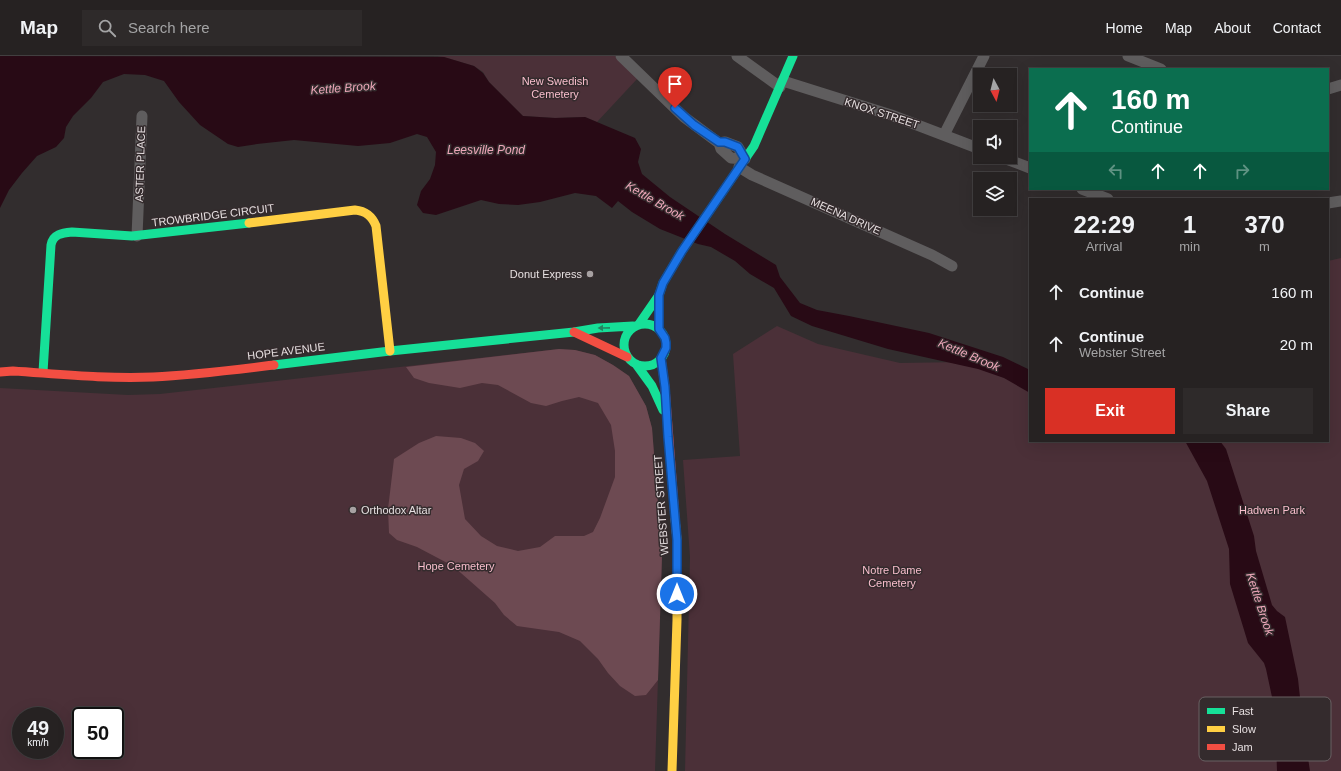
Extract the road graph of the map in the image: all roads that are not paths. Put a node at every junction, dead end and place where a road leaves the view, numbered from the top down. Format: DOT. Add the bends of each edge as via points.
graph roads {
  1 [pos="621,56"];
  2 [pos="737,56"];
  3 [pos="793,56"];
  4 [pos="984,56"];
  5 [pos="1128,56"];
  6 [pos="1159,68"];
  7 [pos="781,84"];
  8 [pos="1341,85"];
  9 [pos="1329,89"];
  10 [pos="142,116"];
  11 [pos="944,135"];
  12 [pos="973,146"];
  13 [pos="742,163"];
  14 [pos="1017,163"];
  15 [pos="1029,168"];
  16 [pos="1085,190"];
  17 [pos="1105,198"];
  18 [pos="1341,201"];
  19 [pos="1329,203"];
  20 [pos="137,236"];
  21 [pos="952,266"];
  22 [pos="659,295"];
  23 [pos="636,325"];
  24 [pos="659,329"];
  25 [pos="574,332"];
  26 [pos="390,351"];
  27 [pos="628,357"];
  28 [pos="661,358"];
  29 [pos="636,364"];
  30 [pos="0,372"];
  31 [pos="43,372"];
  32 [pos="667,421"];
  33 [pos="672,771"];
  1 -- 13 [label="street, MEENA DRIVE" via="684,117 719,142 738,147"];
  2 -- 7 [label="street, KNOX STREET"];
  3 -- 7 [label="main road"];
  4 -- 11 [label="street"];
  5 -- 6 [label="street"];
  7 -- 11 [label="street, KNOX STREET" via="891,115"];
  7 -- 13 [label="main road" via="754,146"];
  8 -- 9 [label="street"];
  10 -- 20 [label="street, ASTER PLACE"];
  11 -- 12 [label="street, KNOX STREET"];
  13 -- 21 [label="street, MEENA DRIVE" via="752,175"];
  13 -- 22 [label="main road" via="682,251 663,283"];
  14 -- 15 [label="street"];
  16 -- 17 [label="street"];
  18 -- 19 [label="street"];
  20 -- 26 [label="main road, TROWBRIDGE CIRCUIT" via="363,210 373,218 376,226"];
  20 -- 31 [label="main road, TROWBRIDGE CIRCUIT" via="72,232 62,233 54,238 51,247"];
  22 -- 23 [label="main road"];
  22 -- 24 [label="main road"];
  23 -- 24 [label="main road" via="650,324"];
  23 -- 25 [label="main road, HOPE AVENUE, one-way"];
  23 -- 27 [label="main road" via="629,330 624,341 623,347"];
  24 -- 28 [label="main road" via="666,343"];
  25 -- 26 [label="main road, HOPE AVENUE"];
  25 -- 27 [label="main road"];
  26 -- 31 [label="main road, HOPE AVENUE" via="152,377"];
  27 -- 29 [label="main road"];
  28 -- 29 [label="main road" via="652,365"];
  28 -- 32 [label="main road, WEBSTER STREET"];
  29 -- 32 [label="main road" via="654,391"];
  30 -- 31 [label="main road, HOPE AVENUE"];
  32 -- 33 [label="main road, WEBSTER STREET" via="677,540"];
}
